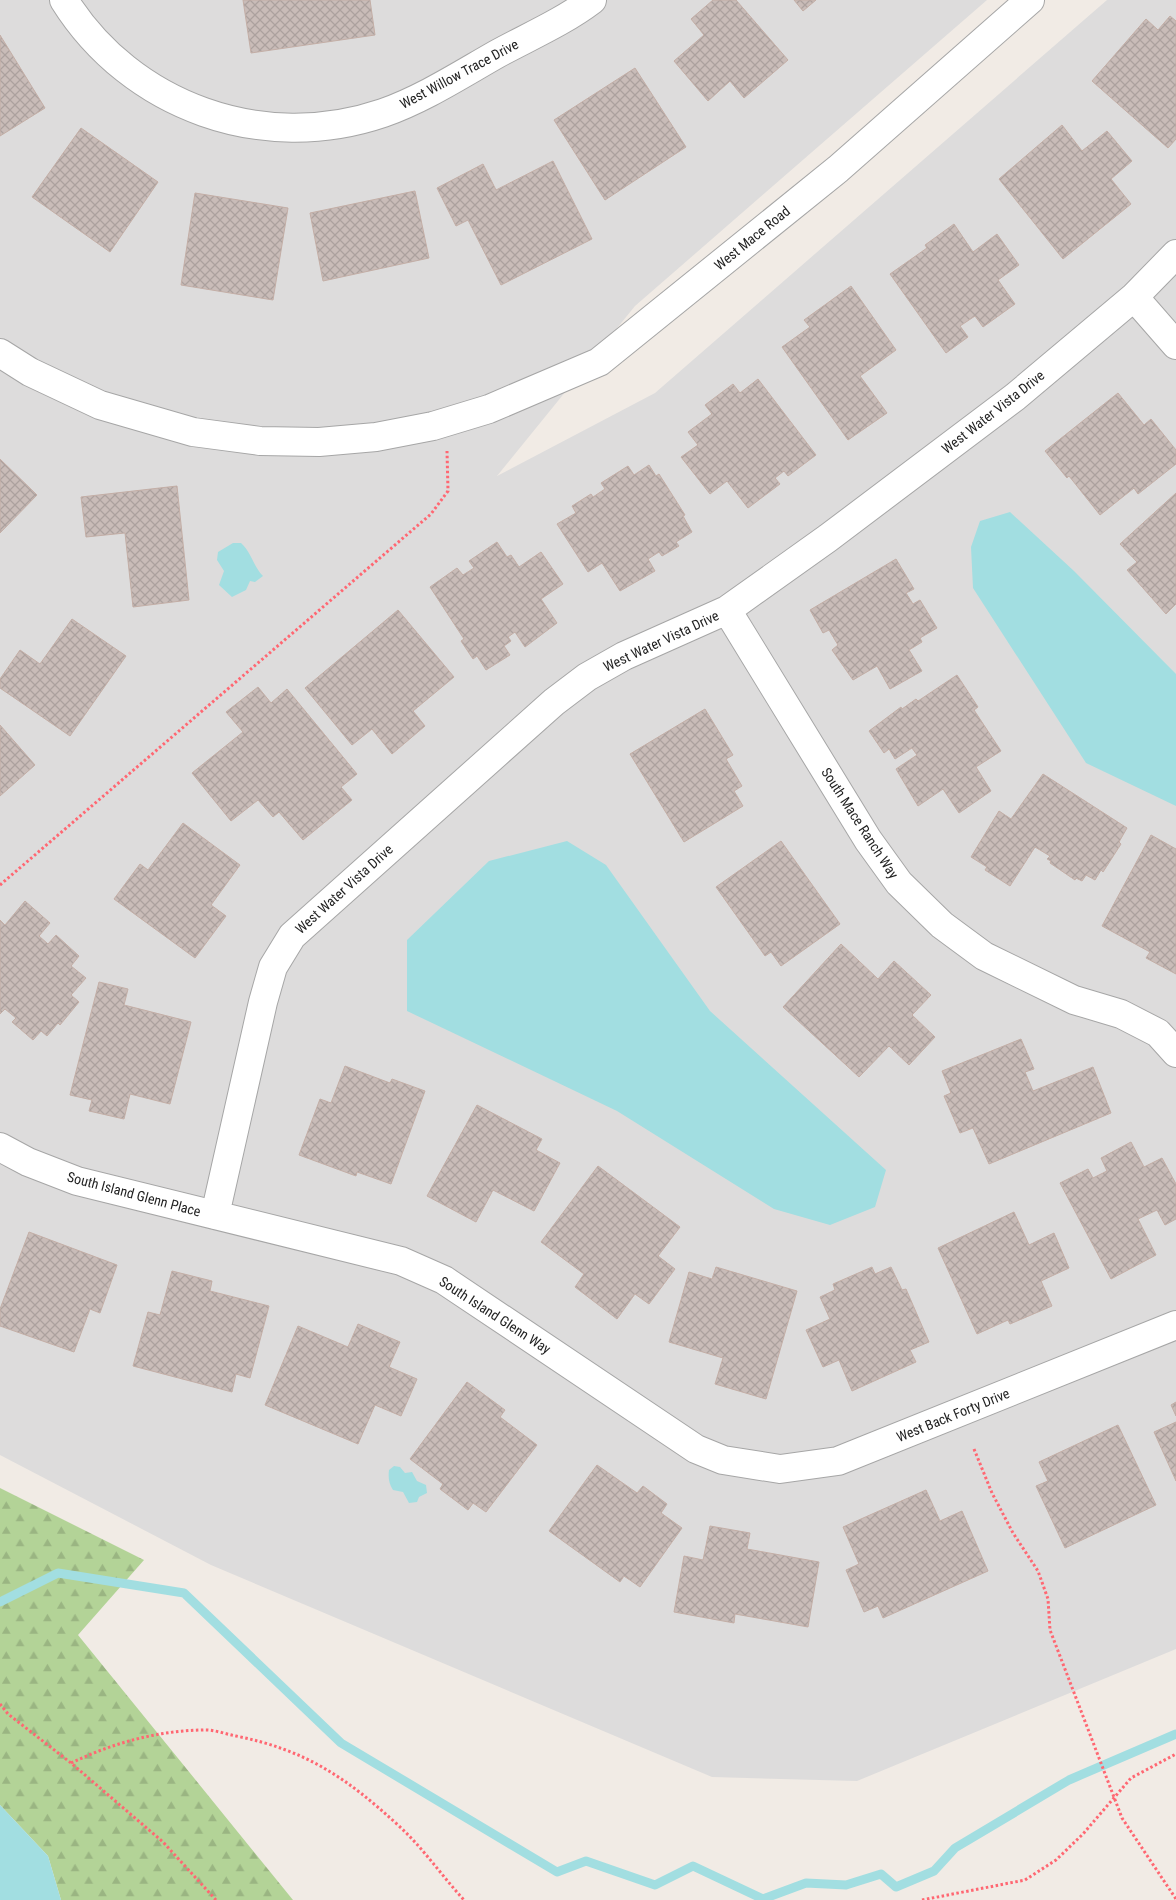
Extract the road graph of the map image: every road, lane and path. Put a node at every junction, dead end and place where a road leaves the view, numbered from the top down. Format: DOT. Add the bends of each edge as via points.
graph roads {
  1 [pos="64,0"];
  2 [pos="592,0"];
  3 [pos="1030,0"];
  4 [pos="1176,254"];
  5 [pos="1134,297"];
  6 [pos="1176,345"];
  7 [pos="0,353"];
  8 [pos="442,423"];
  9 [pos="727,610"];
  10 [pos="0,885"];
  11 [pos="1176,1053"];
  12 [pos="0,1147"];
  13 [pos="215,1215"];
  14 [pos="1176,1324"];
  15 [pos="974,1449"];
  16 [pos="723,1460"];
  17 [pos="0,1704"];
  18 [pos="1176,1754"];
  19 [pos="71,1763"];
  20 [pos="1114,1796"];
  21 [pos="1176,1899"];
  22 [pos="216,1900"];
  23 [pos="464,1900"];
  24 [pos="922,1900"];
  1 -- 2 [label="street, West Willow Trace Drive" via="81,26 124,70 189,108 267,128 309,128 347,123 422,96"];
  3 -- 8 [label="street, West Mace Road" via="838,169 599,362 489,409"];
  4 -- 5 [label="street, West Water Vista Drive"];
  5 -- 6 [label="street"];
  5 -- 9 [label="street, West Water Vista Drive" via="1007,403"];
  7 -- 8 [label="street, West Mace Road" via="30,372 100,405 193,432 260,441 319,442 376,437"];
  8 -- 10 [label="path" via="448,457 448,491 431,514"];
  9 -- 11 [label="street, South Mace Ranch Way" via="868,840 911,895 942,925 984,956 1074,1000 1121,1014 1158,1033"];
  9 -- 13 [label="street, West Water Vista Drive" via="624,656 574,687 292,936 273,967 263,1002"];
  12 -- 13 [label="street, South Island Glenn Place" via="77,1181"];
  13 -- 16 [label="street, South Island Glenn Way" via="401,1261 444,1280 696,1449"];
  14 -- 16 [label="street, West Back Forty Drive" via="838,1461 780,1469"];
  15 -- 20 [label="path" via="992,1493 1038,1571 1048,1599 1050,1630"];
  17 -- 19 [label="path" via="8,1714"];
  18 -- 20 [label="path" via="1131,1778"];
  19 -- 22 [label="path" via="163,1842"];
  19 -- 23 [label="path" via="102,1748 151,1735 204,1730 258,1740 306,1756 349,1782 401,1827"];
  20 -- 21 [label="path" via="1122,1818"];
  20 -- 24 [label="path" via="1083,1834 1056,1860 1025,1880"];
}
